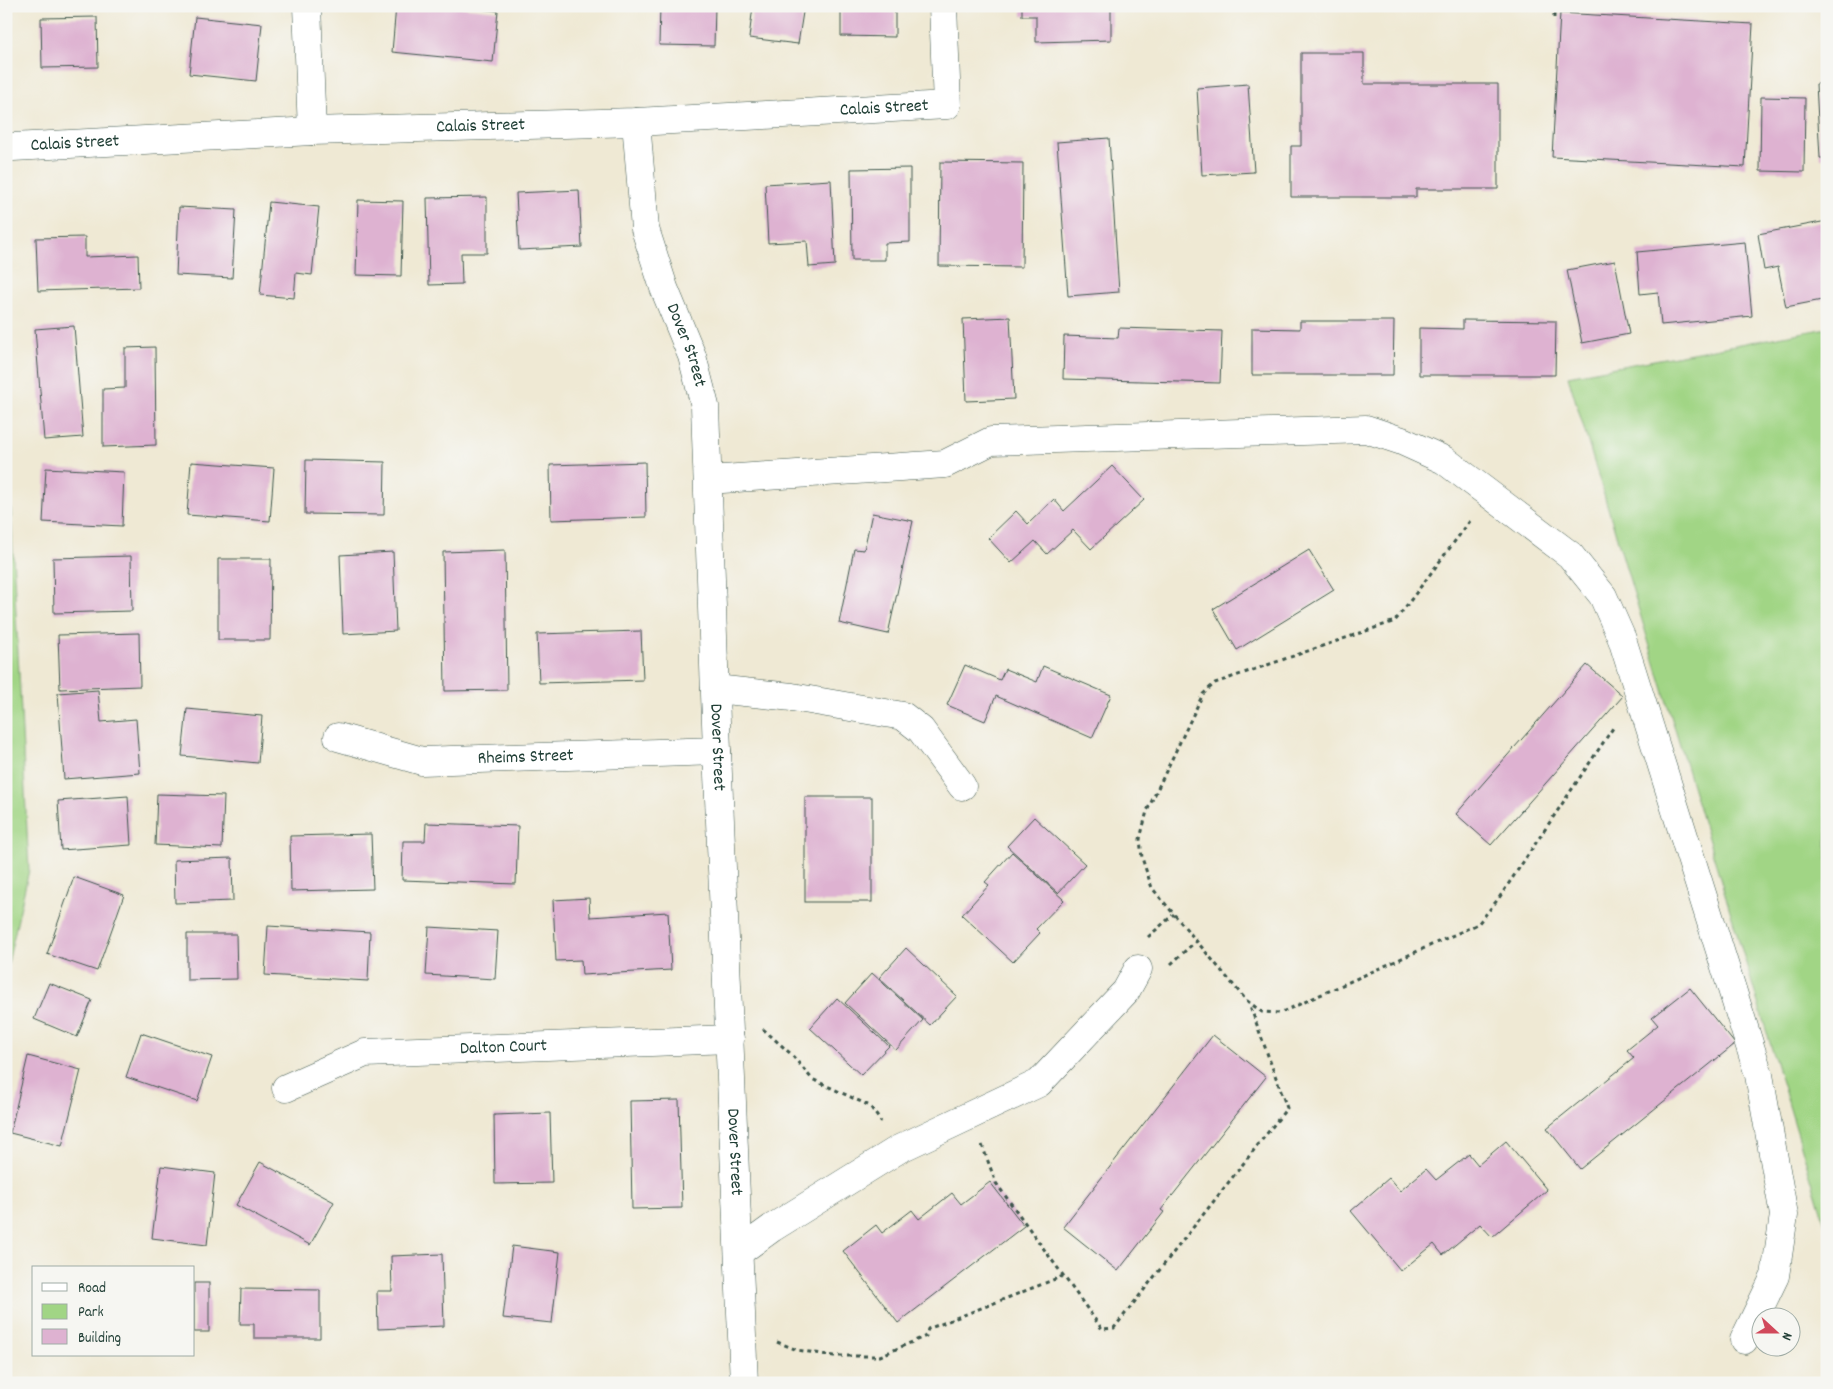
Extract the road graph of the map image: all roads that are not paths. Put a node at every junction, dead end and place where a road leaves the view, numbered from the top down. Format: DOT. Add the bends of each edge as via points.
graph roads {
  1 [pos="306,6"];
  2 [pos="943,6"];
  3 [pos="636,122"];
  4 [pos="312,131"];
  5 [pos="13,147"];
  6 [pos="708,480"];
  7 [pos="715,689"];
  8 [pos="338,737"];
  9 [pos="717,751"];
  10 [pos="962,786"];
  11 [pos="1138,969"];
  12 [pos="730,1039"];
  13 [pos="286,1088"];
  14 [pos="739,1252"];
  15 [pos="1744,1340"];
  16 [pos="744,1383"];
  1 -- 4 [label="street"];
  2 -- 3 [label="street, Calais Street" via="947,105"];
  3 -- 4 [label="street, Calais Street"];
  3 -- 6 [label="street, Dover Street" via="645,229 664,288 692,356 706,406"];
  4 -- 5 [label="street, Calais Street"];
  6 -- 7 [label="street, Dover Street"];
  6 -- 15 [label="street" via="945,464 991,441 1366,429 1444,460 1570,555 1603,596 1622,640 1759,1075 1784,1215 1775,1276"];
  7 -- 9 [label="street, Dover Street"];
  7 -- 10 [label="street" via="792,697 903,716 921,730"];
  8 -- 9 [label="street, Rheims Street" via="422,762"];
  9 -- 12 [label="street, Dover Street"];
  11 -- 14 [label="street" via="1126,991 1039,1082 899,1149"];
  12 -- 13 [label="street, Dalton Court" via="365,1053"];
  12 -- 14 [label="street, Dover Street"];
  14 -- 16 [label="street, Dover Street"];
}
